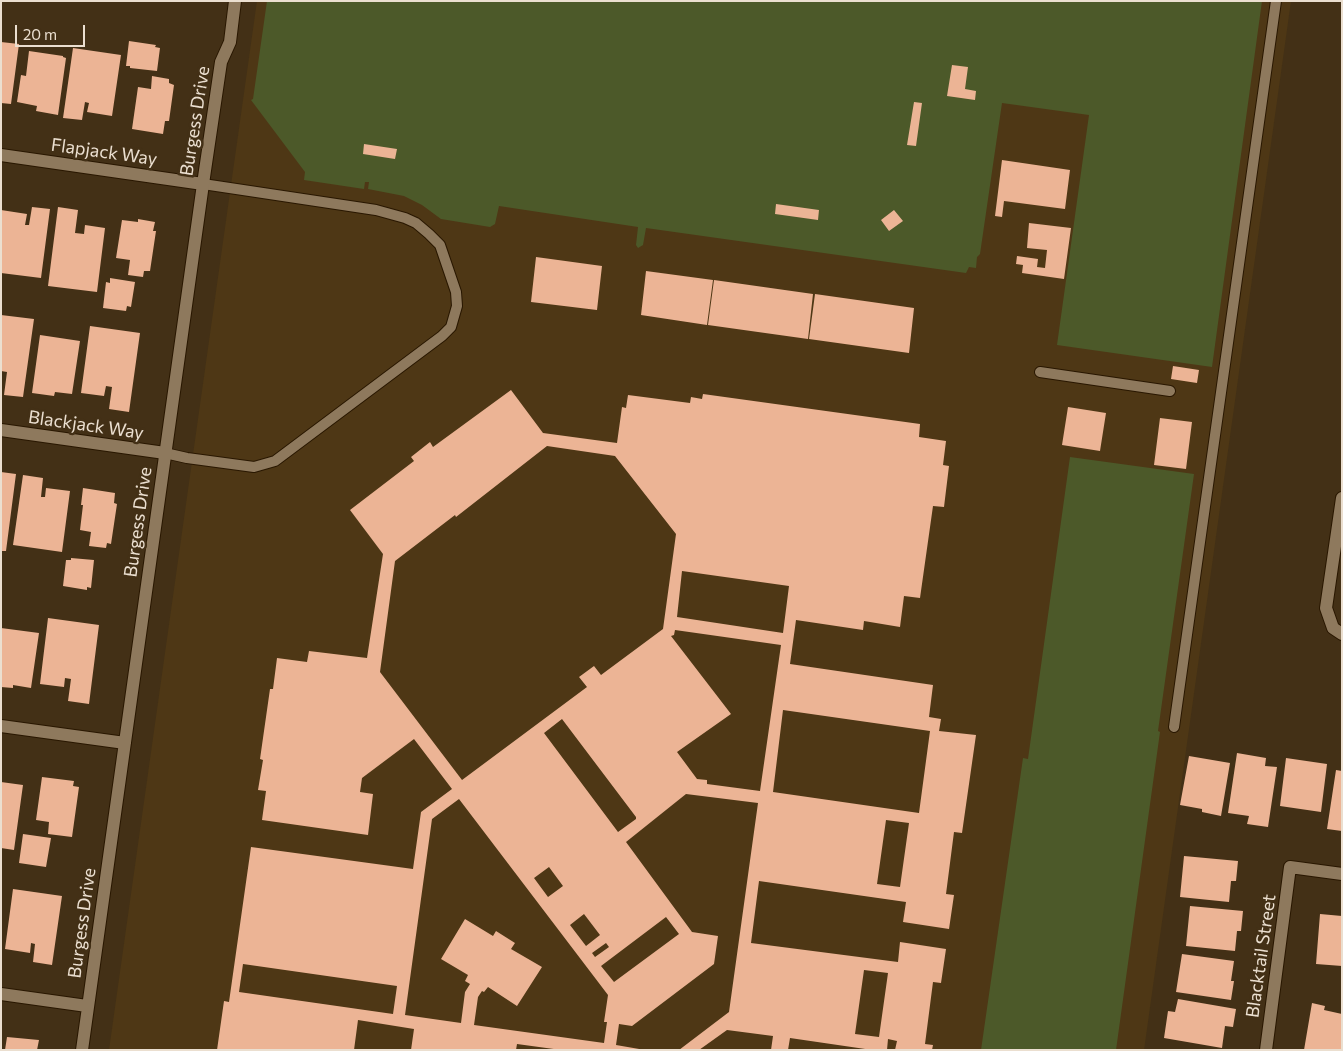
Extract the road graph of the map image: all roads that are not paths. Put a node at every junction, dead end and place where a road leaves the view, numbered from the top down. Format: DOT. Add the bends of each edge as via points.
graph roads {
  1 [pos="236,1"];
  2 [pos="1276,1"];
  3 [pos="1,156"];
  4 [pos="203,184"];
  5 [pos="1040,372"];
  6 [pos="1170,390"];
  7 [pos="1,430"];
  8 [pos="165,453"];
  9 [pos="1342,498"];
  10 [pos="1342,634"];
  11 [pos="1,726"];
  12 [pos="1174,728"];
  13 [pos="125,743"];
  14 [pos="1342,874"];
  15 [pos="1,994"];
  16 [pos="88,1006"];
  17 [pos="82,1050"];
  18 [pos="1266,1050"];
  1 -- 4 [label="street, Burgess Drive" via="230,42 221,62"];
  2 -- 12 [label="lane"];
  3 -- 4 [label="street, Flapjack Way"];
  4 -- 8 [label="street, Burgess Drive"];
  4 -- 8 [label="lane" via="376,210 416,223 440,245 456,292 457,306 451,327 442,336 276,461 254,467"];
  5 -- 6 [label="lane"];
  7 -- 8 [label="street, Blackjack Way"];
  8 -- 13 [label="street, Burgess Drive"];
  9 -- 10 [label="street" via="1326,608 1333,628"];
  11 -- 13 [label="street"];
  13 -- 16 [label="street, Burgess Drive"];
  14 -- 18 [label="street, Blacktail Street" via="1290,867"];
  15 -- 16 [label="street"];
  16 -- 17 [label="street, Burgess Drive"];
}
